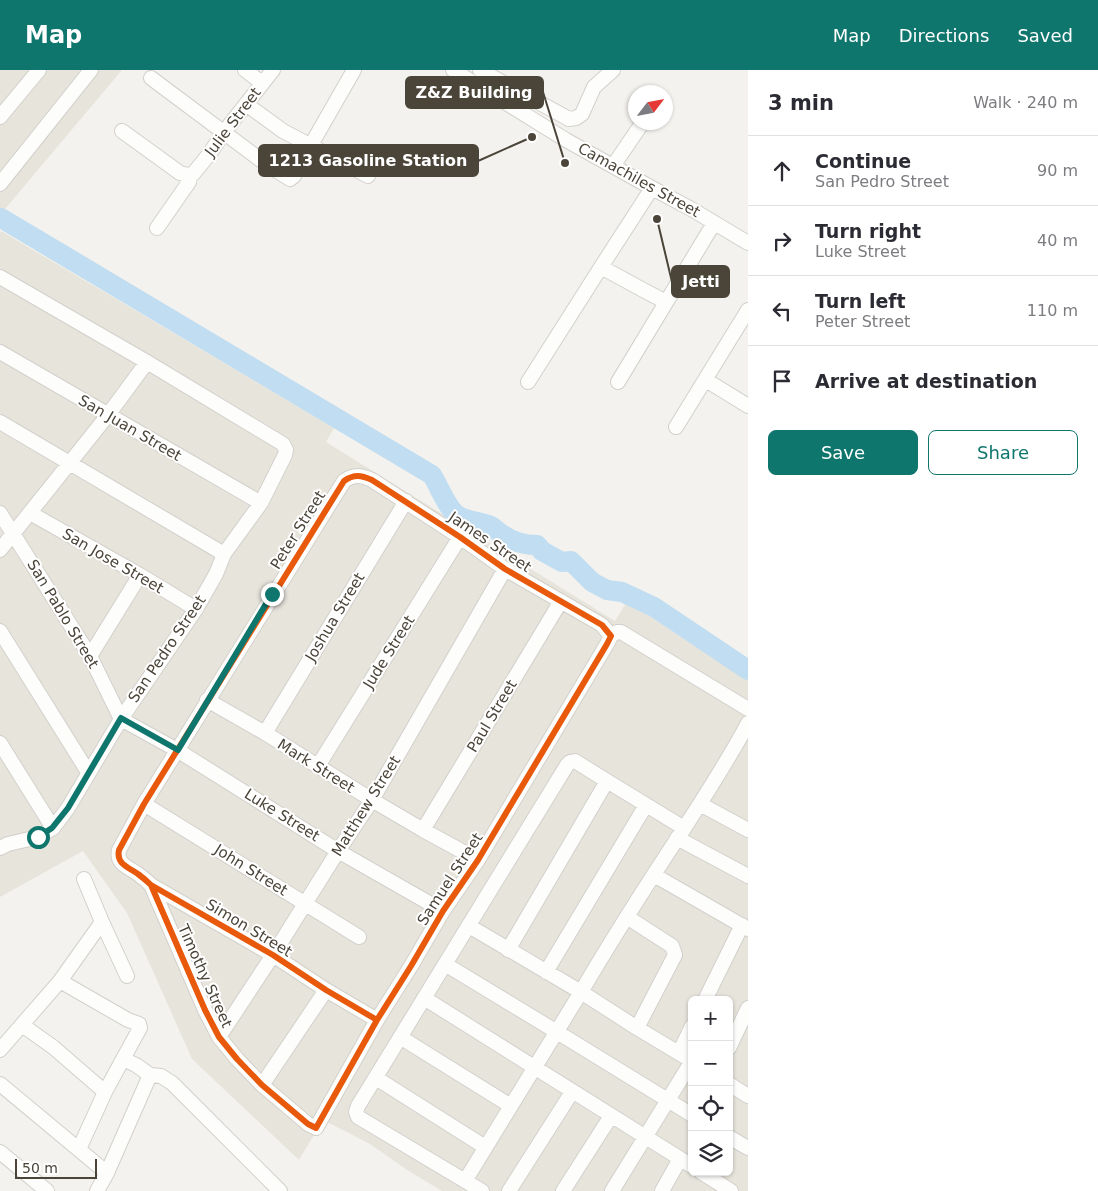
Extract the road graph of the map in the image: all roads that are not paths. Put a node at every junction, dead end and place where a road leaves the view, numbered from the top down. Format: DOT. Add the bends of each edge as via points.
graph roads {
  1 [pos="39,70"];
  2 [pos="91,70"];
  3 [pos="245,70"];
  4 [pos="273,70"];
  5 [pos="354,70"];
  6 [pos="452,70"];
  7 [pos="480,70"];
  8 [pos="613,70"];
  9 [pos="151,78"];
  10 [pos="262,83"];
  11 [pos="246,104"];
  12 [pos="0,117"];
  13 [pos="638,130"];
  14 [pos="122,131"];
  15 [pos="224,132"];
  16 [pos="311,145"];
  17 [pos="613,166"];
  18 [pos="190,175"];
  19 [pos="368,176"];
  20 [pos="0,184"];
  21 [pos="652,188"];
  22 [pos="714,223"];
  23 [pos="157,228"];
  24 [pos="748,243"];
  25 [pos="601,266"];
  26 [pos="4,279"];
  27 [pos="666,302"];
  28 [pos="748,310"];
  29 [pos="744,327"];
  30 [pos="0,352"];
  31 [pos="147,362"];
  32 [pos="706,380"];
  33 [pos="528,382"];
  34 [pos="618,382"];
  35 [pos="748,406"];
  36 [pos="108,415"];
  37 [pos="0,422"];
  38 [pos="676,427"];
  39 [pos="68,463"];
  40 [pos="344,480"];
  41 [pos="406,501"];
  42 [pos="261,503"];
  43 [pos="0,512"];
  44 [pos="30,513"];
  45 [pos="14,533"];
  46 [pos="460,537"];
  47 [pos="0,550"];
  48 [pos="224,554"];
  49 [pos="505,569"];
  50 [pos="140,575"];
  51 [pos="561,601"];
  52 [pos="196,610"];
  53 [pos="0,631"];
  54 [pos="609,640"];
  55 [pos="90,656"];
  56 [pos="207,700"];
  57 [pos="748,709"];
  58 [pos="121,718"];
  59 [pos="748,723"];
  60 [pos="265,733"];
  61 [pos="0,743"];
  62 [pos="178,750"];
  63 [pos="318,766"];
  64 [pos="88,772"];
  65 [pos="607,781"];
  66 [pos="372,800"];
  67 [pos="144,804"];
  68 [pos="700,804"];
  69 [pos="646,805"];
  70 [pos="52,828"];
  71 [pos="423,830"];
  72 [pos="748,830"];
  73 [pos="681,833"];
  74 [pos="0,848"];
  75 [pos="119,850"];
  76 [pos="338,851"];
  77 [pos="478,860"];
  78 [pos="654,875"];
  79 [pos="748,876"];
  80 [pos="84,879"];
  81 [pos="151,884"];
  82 [pos="304,903"];
  83 [pos="443,911"];
  84 [pos="627,917"];
  85 [pos="102,922"];
  86 [pos="469,926"];
  87 [pos="745,927"];
  88 [pos="359,937"];
  89 [pos="508,950"];
  90 [pos="273,955"];
  91 [pos="444,964"];
  92 [pos="546,972"];
  93 [pos="127,976"];
  94 [pos="60,981"];
  95 [pos="326,990"];
  96 [pos="582,992"];
  97 [pos="707,996"];
  98 [pos="424,998"];
  99 [pos="748,1008"];
  100 [pos="377,1020"];
  101 [pos="22,1025"];
  102 [pos="637,1028"];
  103 [pos="557,1032"];
  104 [pos="688,1034"];
  105 [pos="219,1037"];
  106 [pos="400,1037"];
  107 [pos="732,1041"];
  108 [pos="0,1050"];
  109 [pos="679,1053"];
  110 [pos="123,1059"];
  111 [pos="688,1059"];
  112 [pos="688,1067"];
  113 [pos="535,1068"];
  114 [pos="150,1075"];
  115 [pos="376,1078"];
  116 [pos="0,1084"];
  117 [pos="262,1085"];
  118 [pos="732,1086"];
  119 [pos="106,1092"];
  120 [pos="572,1092"];
  121 [pos="748,1096"];
  122 [pos="667,1100"];
  123 [pos="511,1106"];
  124 [pos="688,1113"];
  125 [pos="611,1116"];
  126 [pos="316,1128"];
  127 [pos="645,1137"];
  128 [pos="733,1139"];
  129 [pos="485,1147"];
  130 [pos="748,1148"];
  131 [pos="79,1149"];
  132 [pos="0,1152"];
  133 [pos="686,1163"];
  134 [pos="107,1173"];
  135 [pos="706,1176"];
  136 [pos="465,1181"];
  137 [pos="723,1189"];
  138 [pos="47,1191"];
  139 [pos="97,1191"];
  140 [pos="280,1191"];
  141 [pos="482,1191"];
  142 [pos="509,1191"];
  143 [pos="563,1191"];
  144 [pos="612,1191"];
  145 [pos="662,1191"];
  1 -- 12 [label="street"];
  2 -- 20 [label="street"];
  3 -- 10 [label="street"];
  4 -- 10 [label="street, Julie Street"];
  5 -- 16 [label="street"];
  6 -- 17 [label="street, Camachiles Street"];
  7 -- 8 [label="street" via="569,119 582,114 594,87"];
  9 -- 15 [label="street"];
  10 -- 11 [label="street, Julie Street"];
  11 -- 15 [label="street, Julie Street"];
  11 -- 16 [label="street" via="283,131"];
  13 -- 17 [label="street"];
  14 -- 18 [label="street" via="180,173"];
  15 -- 16 [label="street" via="290,179"];
  15 -- 18 [label="street, Julie Street"];
  16 -- 19 [label="street"];
  17 -- 21 [label="street, Camachiles Street"];
  18 -- 23 [label="street, Julie Street" via="189,182"];
  21 -- 22 [label="street, Camachiles Street"];
  21 -- 25 [label="street"];
  22 -- 24 [label="street, Camachiles Street"];
  22 -- 27 [label="street"];
  25 -- 27 [label="street"];
  25 -- 33 [label="street"];
  26 -- 31 [label="street"];
  27 -- 34 [label="street"];
  28 -- 29 [label="street"];
  29 -- 32 [label="street"];
  30 -- 36 [label="street, San Juan Street"];
  31 -- 36 [label="street"];
  31 -- 42 [label="street, San Pedro Street" via="283,444 285,456"];
  32 -- 35 [label="street"];
  32 -- 38 [label="street"];
  36 -- 39 [label="street"];
  36 -- 42 [label="street, San Juan Street"];
  37 -- 39 [label="street"];
  39 -- 44 [label="street"];
  39 -- 48 [label="street"];
  40 -- 41 [label="street, James Street" via="355,475 364,477"];
  40 -- 56 [label="street, Peter Street"];
  41 -- 46 [label="street, James Street"];
  41 -- 60 [label="street, Joshua Street"];
  42 -- 48 [label="street, San Pedro Street"];
  43 -- 45 [label="street, San Pablo Street"];
  44 -- 45 [label="street"];
  44 -- 50 [label="street, San Jose Street"];
  45 -- 47 [label="street"];
  45 -- 55 [label="street, San Pablo Street"];
  46 -- 49 [label="street, James Street"];
  46 -- 63 [label="street, Jude Street"];
  48 -- 52 [label="street, San Pedro Street"];
  49 -- 51 [label="street, James Street"];
  49 -- 66 [label="street, Matthew Street"];
  50 -- 52 [label="street, San Jose Street"];
  50 -- 55 [label="street"];
  51 -- 54 [label="street, James Street" via="602,625"];
  51 -- 71 [label="street, Paul Street"];
  52 -- 58 [label="street, San Pedro Street"];
  53 -- 64 [label="street"];
  54 -- 57 [label="street" via="617,632 622,632"];
  54 -- 77 [label="street, Samuel Street"];
  55 -- 58 [label="street, San Pablo Street"];
  56 -- 60 [label="street, Mark Street"];
  56 -- 62 [label="street, Peter Street"];
  58 -- 62 [label="street, Luke Street"];
  58 -- 64 [label="street, San Pedro Street"];
  59 -- 68 [label="street"];
  60 -- 63 [label="street, Mark Street"];
  61 -- 70 [label="street"];
  62 -- 67 [label="street, Peter Street"];
  62 -- 76 [label="street, Luke Street"];
  63 -- 66 [label="street, Mark Street"];
  64 -- 70 [label="street, San Pedro Street" via="68,808"];
  65 -- 69 [label="street"];
  65 -- 86 [label="street" via="570,762"];
  65 -- 89 [label="street"];
  66 -- 71 [label="street, Mark Street"];
  66 -- 76 [label="street, Matthew Street"];
  67 -- 75 [label="street, Peter Street"];
  67 -- 82 [label="street, John Street"];
  68 -- 72 [label="street"];
  68 -- 73 [label="street"];
  69 -- 73 [label="street"];
  69 -- 92 [label="street"];
  70 -- 74 [label="street, San Pedro Street" via="38,837"];
  71 -- 77 [label="street, Mark Street"];
  73 -- 78 [label="street"];
  73 -- 79 [label="street"];
  75 -- 81 [label="street, Simon Street" via="122,865"];
  76 -- 82 [label="street, Matthew Street"];
  76 -- 83 [label="street, Luke Street"];
  77 -- 83 [label="street, Samuel Street"];
  78 -- 84 [label="street"];
  78 -- 87 [label="street"];
  80 -- 85 [label="street"];
  81 -- 90 [label="street, Simon Street"];
  81 -- 105 [label="street, Timothy Street"];
  82 -- 88 [label="street, John Street"];
  82 -- 90 [label="street, Matthew Street"];
  83 -- 100 [label="street, Samuel Street"];
  84 -- 96 [label="street"];
  84 -- 102 [label="street" via="672,946 675,955"];
  85 -- 93 [label="street"];
  85 -- 94 [label="street"];
  86 -- 89 [label="street"];
  86 -- 91 [label="street"];
  87 -- 97 [label="street"];
  89 -- 92 [label="street"];
  90 -- 95 [label="street, Simon Street"];
  90 -- 105 [label="street, Matthew Street"];
  91 -- 98 [label="street"];
  91 -- 103 [label="street"];
  92 -- 96 [label="street"];
  94 -- 101 [label="street"];
  94 -- 110 [label="street" via="139,1024 140,1028"];
  95 -- 100 [label="street, Simon Street"];
  95 -- 117 [label="street"];
  96 -- 102 [label="street"];
  96 -- 103 [label="street"];
  98 -- 106 [label="street"];
  98 -- 113 [label="street"];
  99 -- 107 [label="street"];
  100 -- 126 [label="street, Samuel Street"];
  101 -- 108 [label="street"];
  101 -- 119 [label="street"];
  102 -- 109 [label="street"];
  103 -- 113 [label="street"];
  103 -- 122 [label="street"];
  104 -- 109 [label="street"];
  105 -- 117 [label="street, Timothy Street"];
  106 -- 115 [label="street"];
  106 -- 123 [label="street"];
  109 -- 111 [label="street"];
  110 -- 114 [label="street"];
  110 -- 119 [label="street"];
  112 -- 122 [label="street"];
  113 -- 120 [label="street"];
  113 -- 123 [label="street"];
  114 -- 134 [label="street"];
  114 -- 140 [label="street" via="161,1076 172,1084"];
  115 -- 129 [label="street"];
  115 -- 136 [label="street" via="358,1106 358,1117"];
  116 -- 131 [label="street"];
  117 -- 126 [label="street, Timothy Street"];
  118 -- 121 [label="street"];
  119 -- 131 [label="street"];
  120 -- 125 [label="street"];
  120 -- 142 [label="street"];
  122 -- 124 [label="street"];
  122 -- 127 [label="street"];
  123 -- 129 [label="street"];
  125 -- 127 [label="street"];
  125 -- 143 [label="street"];
  127 -- 133 [label="street"];
  127 -- 144 [label="street"];
  128 -- 130 [label="street"];
  129 -- 136 [label="street"];
  131 -- 134 [label="street"];
  132 -- 138 [label="street"];
  133 -- 145 [label="street"];
  134 -- 139 [label="street"];
  135 -- 137 [label="street"];
  136 -- 141 [label="street"];
}
